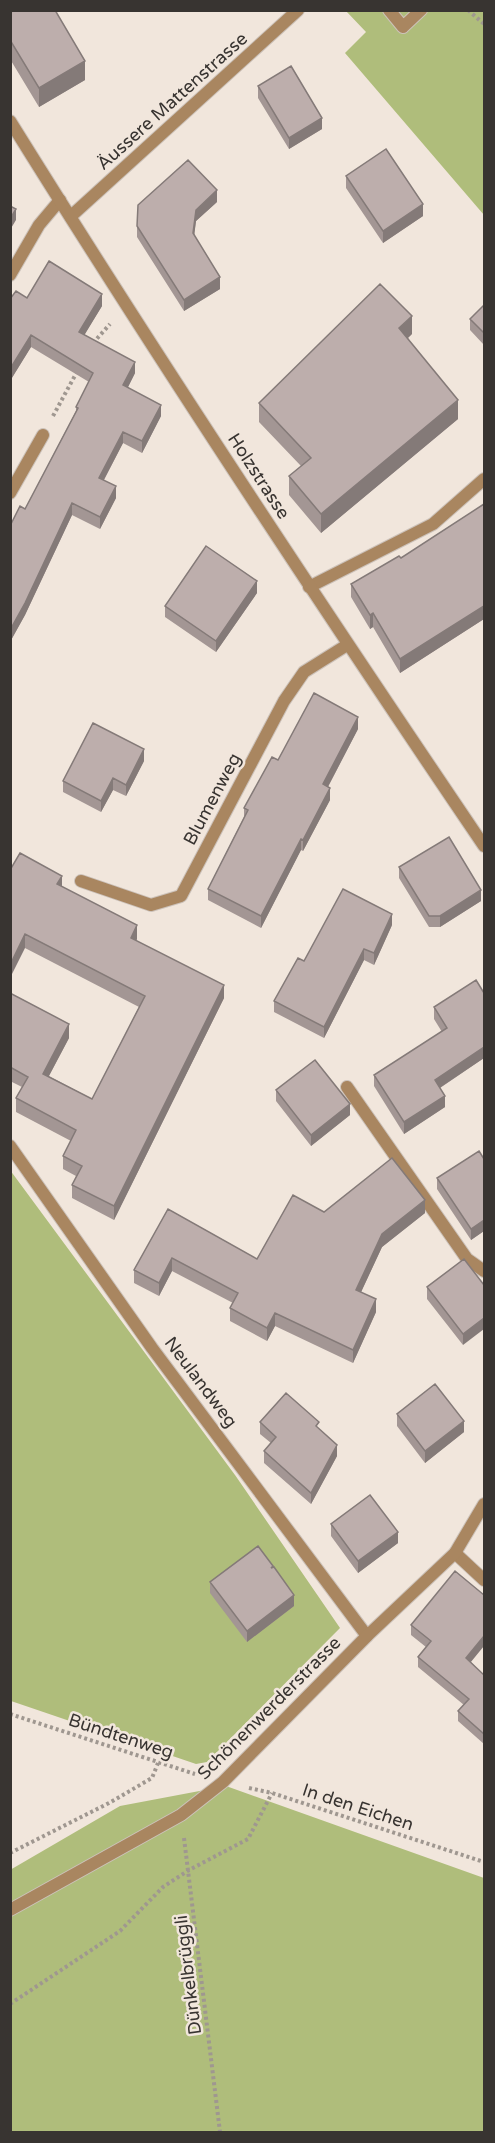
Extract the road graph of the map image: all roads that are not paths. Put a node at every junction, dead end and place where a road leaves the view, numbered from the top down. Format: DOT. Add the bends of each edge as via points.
graph roads {
  1 [pos="298,10"];
  2 [pos="388,10"];
  3 [pos="421,10"];
  4 [pos="10,121"];
  5 [pos="60,201"];
  6 [pos="70,217"];
  7 [pos="10,275"];
  8 [pos="43,435"];
  9 [pos="484,479"];
  10 [pos="10,493"];
  11 [pos="309,587"];
  12 [pos="347,645"];
  13 [pos="484,846"];
  14 [pos="81,881"];
  15 [pos="347,1087"];
  16 [pos="10,1146"];
  17 [pos="484,1271"];
  18 [pos="484,1504"];
  19 [pos="454,1553"];
  20 [pos="484,1580"];
  21 [pos="368,1636"];
  22 [pos="10,1910"];
  1 -- 6 [label="street, Äussere Mattenstrasse"];
  2 -- 3 [label="street" via="403,27"];
  4 -- 5 [label="street, Holzstrasse"];
  5 -- 6 [label="street, Holzstrasse"];
  5 -- 7 [label="street" via="39,225"];
  6 -- 11 [label="street, Holzstrasse"];
  8 -- 10 [label="street"];
  9 -- 11 [label="street" via="433,524"];
  11 -- 12 [label="street, Holzstrasse"];
  12 -- 13 [label="street, Holzstrasse"];
  12 -- 14 [label="street, Blumenweg" via="304,672 181,896 151,904"];
  15 -- 17 [label="street" via="467,1259"];
  16 -- 21 [label="street, Neulandweg" via="152,1348"];
  18 -- 19 [label="street, Schönenwerderstrasse"];
  19 -- 20 [label="street"];
  19 -- 21 [label="street, Schönenwerderstrasse"];
  21 -- 22 [label="street, Schönenwerderstrasse" via="223,1782 180,1815"];
}
